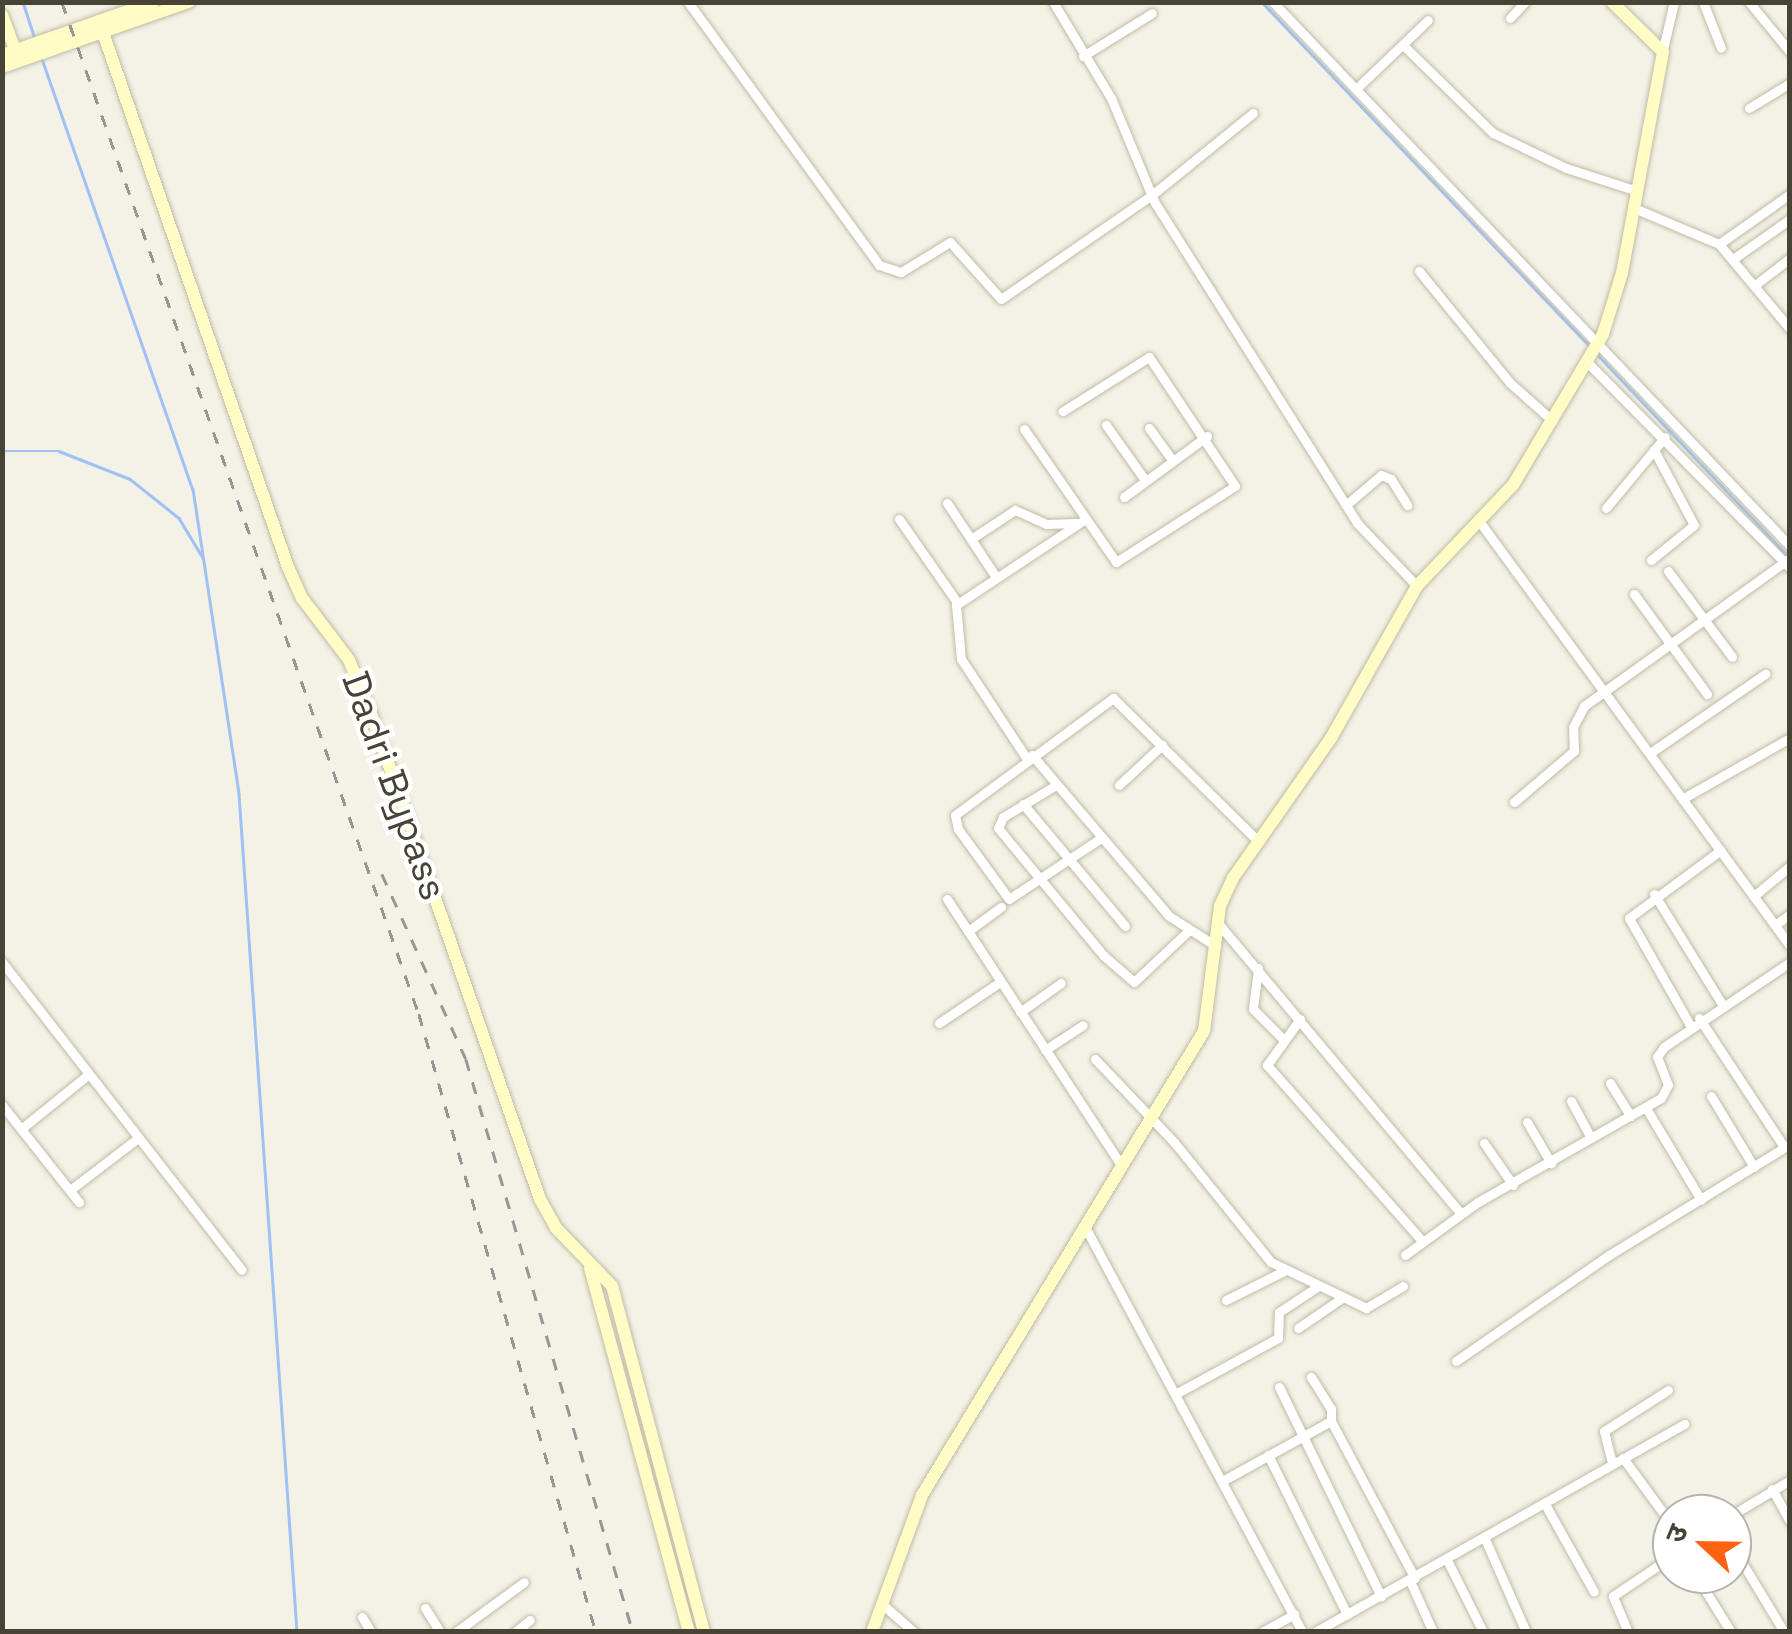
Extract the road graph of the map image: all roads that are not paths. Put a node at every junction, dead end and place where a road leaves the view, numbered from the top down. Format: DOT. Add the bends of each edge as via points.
graph roads {
  1 [pos="153,2"];
  2 [pos="189,2"];
  3 [pos="688,2"];
  4 [pos="1053,2"];
  5 [pos="1273,2"];
  6 [pos="1524,2"];
  7 [pos="1612,2"];
  8 [pos="1674,2"];
  9 [pos="1703,2"];
  10 [pos="1748,2"];
  11 [pos="1152,13"];
  12 [pos="2,15"];
  13 [pos="1510,18"];
  14 [pos="1428,20"];
  15 [pos="101,27"];
  16 [pos="1402,45"];
  17 [pos="1663,48"];
  18 [pos="1721,48"];
  19 [pos="1790,52"];
  20 [pos="12,56"];
  21 [pos="1083,56"];
  22 [pos="2,68"];
  23 [pos="1790,84"];
  24 [pos="1357,88"];
  25 [pos="1749,108"];
  26 [pos="1253,113"];
  27 [pos="1637,190"];
  28 [pos="1790,194"];
  29 [pos="1152,195"];
  30 [pos="1634,208"];
  31 [pos="1790,219"];
  32 [pos="1719,244"];
  33 [pos="1790,258"];
  34 [pos="1734,259"];
  35 [pos="1419,271"];
  36 [pos="1755,285"];
  37 [pos="1790,329"];
  38 [pos="1593,353"];
  39 [pos="1063,411"];
  40 [pos="1554,421"];
  41 [pos="1106,426"];
  42 [pos="1149,428"];
  43 [pos="1024,429"];
  44 [pos="1206,436"];
  45 [pos="1666,437"];
  46 [pos="1654,450"];
  47 [pos="1172,460"];
  48 [pos="1145,480"];
  49 [pos="1124,497"];
  50 [pos="947,503"];
  51 [pos="1346,506"];
  52 [pos="1406,506"];
  53 [pos="1606,508"];
  54 [pos="899,519"];
  55 [pos="1082,521"];
  56 [pos="1479,521"];
  57 [pos="971,539"];
  58 [pos="1789,544"];
  59 [pos="1651,560"];
  60 [pos="1788,562"];
  61 [pos="1668,571"];
  62 [pos="996,578"];
  63 [pos="1417,586"];
  64 [pos="1634,594"];
  65 [pos="957,602"];
  66 [pos="1706,620"];
  67 [pos="1668,644"];
  68 [pos="1732,657"];
  69 [pos="1766,674"];
  70 [pos="1606,690"];
  71 [pos="1707,694"];
  72 [pos="1790,738"];
  73 [pos="1162,745"];
  74 [pos="1650,753"];
  75 [pos="1030,757"];
  76 [pos="1056,784"];
  77 [pos="1118,786"];
  78 [pos="1682,799"];
  79 [pos="1514,802"];
  80 [pos="1023,804"];
  81 [pos="1101,838"];
  82 [pos="1258,842"];
  83 [pos="1721,850"];
  84 [pos="1071,860"];
  85 [pos="1790,866"];
  86 [pos="1040,881"];
  87 [pos="1654,894"];
  88 [pos="1755,895"];
  89 [pos="947,899"];
  90 [pos="1002,907"];
  91 [pos="1790,914"];
  92 [pos="1217,922"];
  93 [pos="1775,925"];
  94 [pos="1125,926"];
  95 [pos="968,932"];
  96 [pos="1187,932"];
  97 [pos="1216,946"];
  98 [pos="1790,946"];
  99 [pos="1790,962"];
  100 [pos="1258,968"];
  101 [pos="5,970"];
  102 [pos="1000,982"];
  103 [pos="1061,983"];
  104 [pos="1722,1004"];
  105 [pos="1020,1012"];
  106 [pos="1300,1018"];
  107 [pos="1695,1022"];
  108 [pos="939,1023"];
  109 [pos="1083,1025"];
  110 [pos="1282,1038"];
  111 [pos="1046,1050"];
  112 [pos="1095,1059"];
  113 [pos="89,1074"];
  114 [pos="1610,1083"];
  115 [pos="1711,1096"];
  116 [pos="1570,1101"];
  117 [pos="2,1104"];
  118 [pos="1646,1108"];
  119 [pos="1631,1116"];
  120 [pos="1148,1117"];
  121 [pos="1527,1122"];
  122 [pos="21,1129"];
  123 [pos="138,1138"];
  124 [pos="1591,1138"];
  125 [pos="1484,1143"];
  126 [pos="1787,1145"];
  127 [pos="1120,1162"];
  128 [pos="1550,1163"];
  129 [pos="1754,1166"];
  130 [pos="1512,1185"];
  131 [pos="70,1190"];
  132 [pos="1701,1200"];
  133 [pos="79,1202"];
  134 [pos="1460,1214"];
  135 [pos="1082,1222"];
  136 [pos="1422,1241"];
  137 [pos="1406,1255"];
  138 [pos="590,1268"];
  139 [pos="242,1270"];
  140 [pos="1284,1270"];
  141 [pos="1403,1286"];
  142 [pos="1317,1287"];
  143 [pos="1342,1298"];
  144 [pos="1226,1300"];
  145 [pos="1298,1328"];
  146 [pos="1456,1361"];
  147 [pos="1311,1377"];
  148 [pos="1279,1387"];
  149 [pos="1668,1390"];
  150 [pos="1178,1393"];
  151 [pos="1331,1421"];
  152 [pos="1684,1424"];
  153 [pos="1306,1434"];
  154 [pos="1268,1455"];
  155 [pos="1618,1461"];
  156 [pos="1224,1480"];
  157 [pos="1790,1480"];
  158 [pos="1772,1489"];
  159 [pos="1652,1501"];
  160 [pos="1752,1502"];
  161 [pos="1546,1506"];
  162 [pos="1790,1521"];
  163 [pos="1485,1539"];
  164 [pos="1447,1560"];
  165 [pos="1652,1570"];
  166 [pos="1412,1579"];
  167 [pos="1752,1579"];
  168 [pos="524,1582"];
  169 [pos="1594,1592"];
  170 [pos="1707,1594"];
  171 [pos="1382,1596"];
  172 [pos="882,1604"];
  173 [pos="424,1608"];
  174 [pos="1294,1614"];
  175 [pos="1347,1614"];
  176 [pos="362,1617"];
  177 [pos="530,1620"];
  178 [pos="371,1632"];
  179 [pos="440,1632"];
  180 [pos="456,1632"];
  181 [pos="515,1632"];
  182 [pos="689,1632"];
  183 [pos="704,1632"];
  184 [pos="872,1632"];
  185 [pos="914,1632"];
  186 [pos="1262,1632"];
  187 [pos="1302,1632"];
  188 [pos="1314,1632"];
  189 [pos="1433,1632"];
  190 [pos="1484,1632"];
  191 [pos="1526,1632"];
  192 [pos="1628,1632"];
  193 [pos="1731,1632"];
  194 [pos="1784,1632"];
  1 -- 15 [label="main road"];
  2 -- 15 [label="main road"];
  3 -- 29 [label="street" via="885,269 908,270 950,242 1001,299"];
  4 -- 21 [label="street"];
  5 -- 24 [label="street"];
  6 -- 13 [label="street"];
  7 -- 17 [label="main road"];
  8 -- 17 [label="street"];
  9 -- 18 [label="street"];
  10 -- 19 [label="street"];
  11 -- 21 [label="street"];
  12 -- 20 [label="main road"];
  14 -- 16 [label="street"];
  15 -- 20 [label="main road"];
  15 -- 138 [label="main road, Dadri Bypass" via="296,587 349,660 540,1199"];
  16 -- 24 [label="street"];
  16 -- 27 [label="street" via="1493,133 1576,172"];
  17 -- 27 [label="main road"];
  20 -- 22 [label="main road"];
  21 -- 29 [label="street" via="1118,111"];
  23 -- 25 [label="street"];
  24 -- 38 [label="street"];
  26 -- 29 [label="street"];
  27 -- 30 [label="main road"];
  28 -- 32 [label="street"];
  29 -- 51 [label="street"];
  30 -- 32 [label="street"];
  30 -- 38 [label="main road" via="1622,273"];
  31 -- 34 [label="street"];
  32 -- 34 [label="street"];
  33 -- 36 [label="street"];
  34 -- 36 [label="street"];
  35 -- 40 [label="street" via="1510,383"];
  36 -- 37 [label="street"];
  38 -- 40 [label="main road"];
  38 -- 45 [label="street"];
  38 -- 58 [label="street"];
  39 -- 44 [label="street" via="1145,356"];
  40 -- 56 [label="main road" via="1513,485"];
  41 -- 48 [label="street"];
  42 -- 47 [label="street"];
  43 -- 55 [label="street"];
  44 -- 47 [label="street"];
  44 -- 55 [label="street" via="1235,486 1119,561"];
  45 -- 46 [label="street"];
  45 -- 60 [label="street"];
  46 -- 53 [label="street"];
  46 -- 59 [label="street" via="1694,525"];
  47 -- 48 [label="street"];
  48 -- 49 [label="street"];
  50 -- 57 [label="street"];
  51 -- 52 [label="street" via="1381,475 1392,479"];
  51 -- 63 [label="street"];
  54 -- 65 [label="street"];
  55 -- 57 [label="street" via="1046,524 1014,510"];
  55 -- 62 [label="street"];
  56 -- 63 [label="main road"];
  56 -- 70 [label="street"];
  57 -- 62 [label="street"];
  60 -- 66 [label="street"];
  61 -- 66 [label="street"];
  62 -- 65 [label="street"];
  63 -- 82 [label="main road" via="1330,738"];
  64 -- 67 [label="street"];
  65 -- 75 [label="street" via="959,654"];
  66 -- 67 [label="street"];
  66 -- 68 [label="street"];
  67 -- 70 [label="street"];
  67 -- 71 [label="street"];
  69 -- 74 [label="street"];
  70 -- 74 [label="street"];
  70 -- 79 [label="street" via="1576,720 1574,752"];
  72 -- 78 [label="street"];
  73 -- 75 [label="street" via="1109,698"];
  73 -- 77 [label="street"];
  73 -- 82 [label="street"];
  74 -- 78 [label="street"];
  75 -- 76 [label="street"];
  75 -- 86 [label="street" via="954,820 1008,900"];
  76 -- 80 [label="street"];
  76 -- 81 [label="street"];
  78 -- 83 [label="street"];
  80 -- 84 [label="street"];
  80 -- 86 [label="street" via="998,828"];
  81 -- 84 [label="street"];
  81 -- 96 [label="street"];
  82 -- 92 [label="main road" via="1226,891"];
  83 -- 87 [label="street"];
  83 -- 88 [label="street"];
  84 -- 86 [label="street"];
  84 -- 94 [label="street"];
  85 -- 88 [label="street"];
  86 -- 96 [label="street" via="1128,982"];
  87 -- 104 [label="street"];
  87 -- 107 [label="street" via="1635,907 1628,924"];
  88 -- 93 [label="street"];
  89 -- 95 [label="street"];
  90 -- 95 [label="street"];
  91 -- 93 [label="street"];
  92 -- 97 [label="main road"];
  92 -- 100 [label="street"];
  93 -- 98 [label="street"];
  95 -- 102 [label="street"];
  96 -- 97 [label="street"];
  97 -- 120 [label="main road" via="1204,1030"];
  99 -- 104 [label="street"];
  100 -- 106 [label="street"];
  100 -- 110 [label="street" via="1253,1009"];
  101 -- 113 [label="street"];
  102 -- 105 [label="street"];
  102 -- 108 [label="street"];
  103 -- 105 [label="street"];
  104 -- 107 [label="street"];
  105 -- 111 [label="street"];
  106 -- 110 [label="street"];
  106 -- 134 [label="street"];
  107 -- 118 [label="street" via="1659,1052 1668,1090"];
  107 -- 126 [label="street"];
  109 -- 111 [label="street"];
  110 -- 136 [label="street" via="1268,1056 1268,1068"];
  111 -- 127 [label="street"];
  112 -- 120 [label="street"];
  113 -- 122 [label="street"];
  113 -- 123 [label="street"];
  114 -- 119 [label="street"];
  115 -- 129 [label="street"];
  116 -- 124 [label="street"];
  117 -- 122 [label="street"];
  118 -- 119 [label="street"];
  118 -- 132 [label="street"];
  119 -- 124 [label="street"];
  120 -- 127 [label="main road"];
  120 -- 140 [label="street" via="1258,1250"];
  121 -- 128 [label="street"];
  122 -- 131 [label="street"];
  123 -- 131 [label="street"];
  123 -- 139 [label="street"];
  124 -- 128 [label="street"];
  125 -- 130 [label="street"];
  126 -- 129 [label="street"];
  127 -- 135 [label="main road"];
  128 -- 130 [label="street"];
  129 -- 132 [label="street"];
  130 -- 134 [label="street"];
  131 -- 133 [label="street"];
  132 -- 146 [label="street"];
  134 -- 136 [label="street"];
  135 -- 150 [label="street"];
  135 -- 172 [label="main road" via="922,1495"];
  136 -- 137 [label="street"];
  138 -- 182 [label="main road, Dadri Bypass"];
  138 -- 183 [label="main road, Dadri Bypass" via="612,1286"];
  140 -- 142 [label="street"];
  140 -- 144 [label="street"];
  141 -- 143 [label="street" via="1370,1308"];
  142 -- 143 [label="street"];
  142 -- 150 [label="street" via="1278,1312 1278,1338"];
  143 -- 145 [label="street"];
  147 -- 151 [label="street"];
  148 -- 153 [label="street"];
  149 -- 155 [label="street" via="1604,1430"];
  150 -- 156 [label="street"];
  151 -- 153 [label="street"];
  151 -- 166 [label="street"];
  152 -- 155 [label="street"];
  153 -- 154 [label="street"];
  153 -- 171 [label="street"];
  154 -- 156 [label="street"];
  154 -- 175 [label="street"];
  155 -- 159 [label="street"];
  155 -- 161 [label="street"];
  156 -- 174 [label="street"];
  157 -- 158 [label="street"];
  158 -- 160 [label="street"];
  158 -- 162 [label="street"];
  161 -- 163 [label="street"];
  161 -- 169 [label="street"];
  163 -- 164 [label="street"];
  163 -- 191 [label="street"];
  164 -- 166 [label="street"];
  164 -- 190 [label="street"];
  165 -- 192 [label="street" via="1613,1596"];
  166 -- 171 [label="street"];
  166 -- 189 [label="street"];
  167 -- 194 [label="street"];
  168 -- 180 [label="street"];
  170 -- 193 [label="street"];
  171 -- 175 [label="street"];
  172 -- 184 [label="main road"];
  172 -- 185 [label="street"];
  173 -- 179 [label="street"];
  174 -- 186 [label="street"];
  174 -- 187 [label="street"];
  175 -- 188 [label="street"];
  176 -- 178 [label="street"];
  177 -- 181 [label="street"];
}
